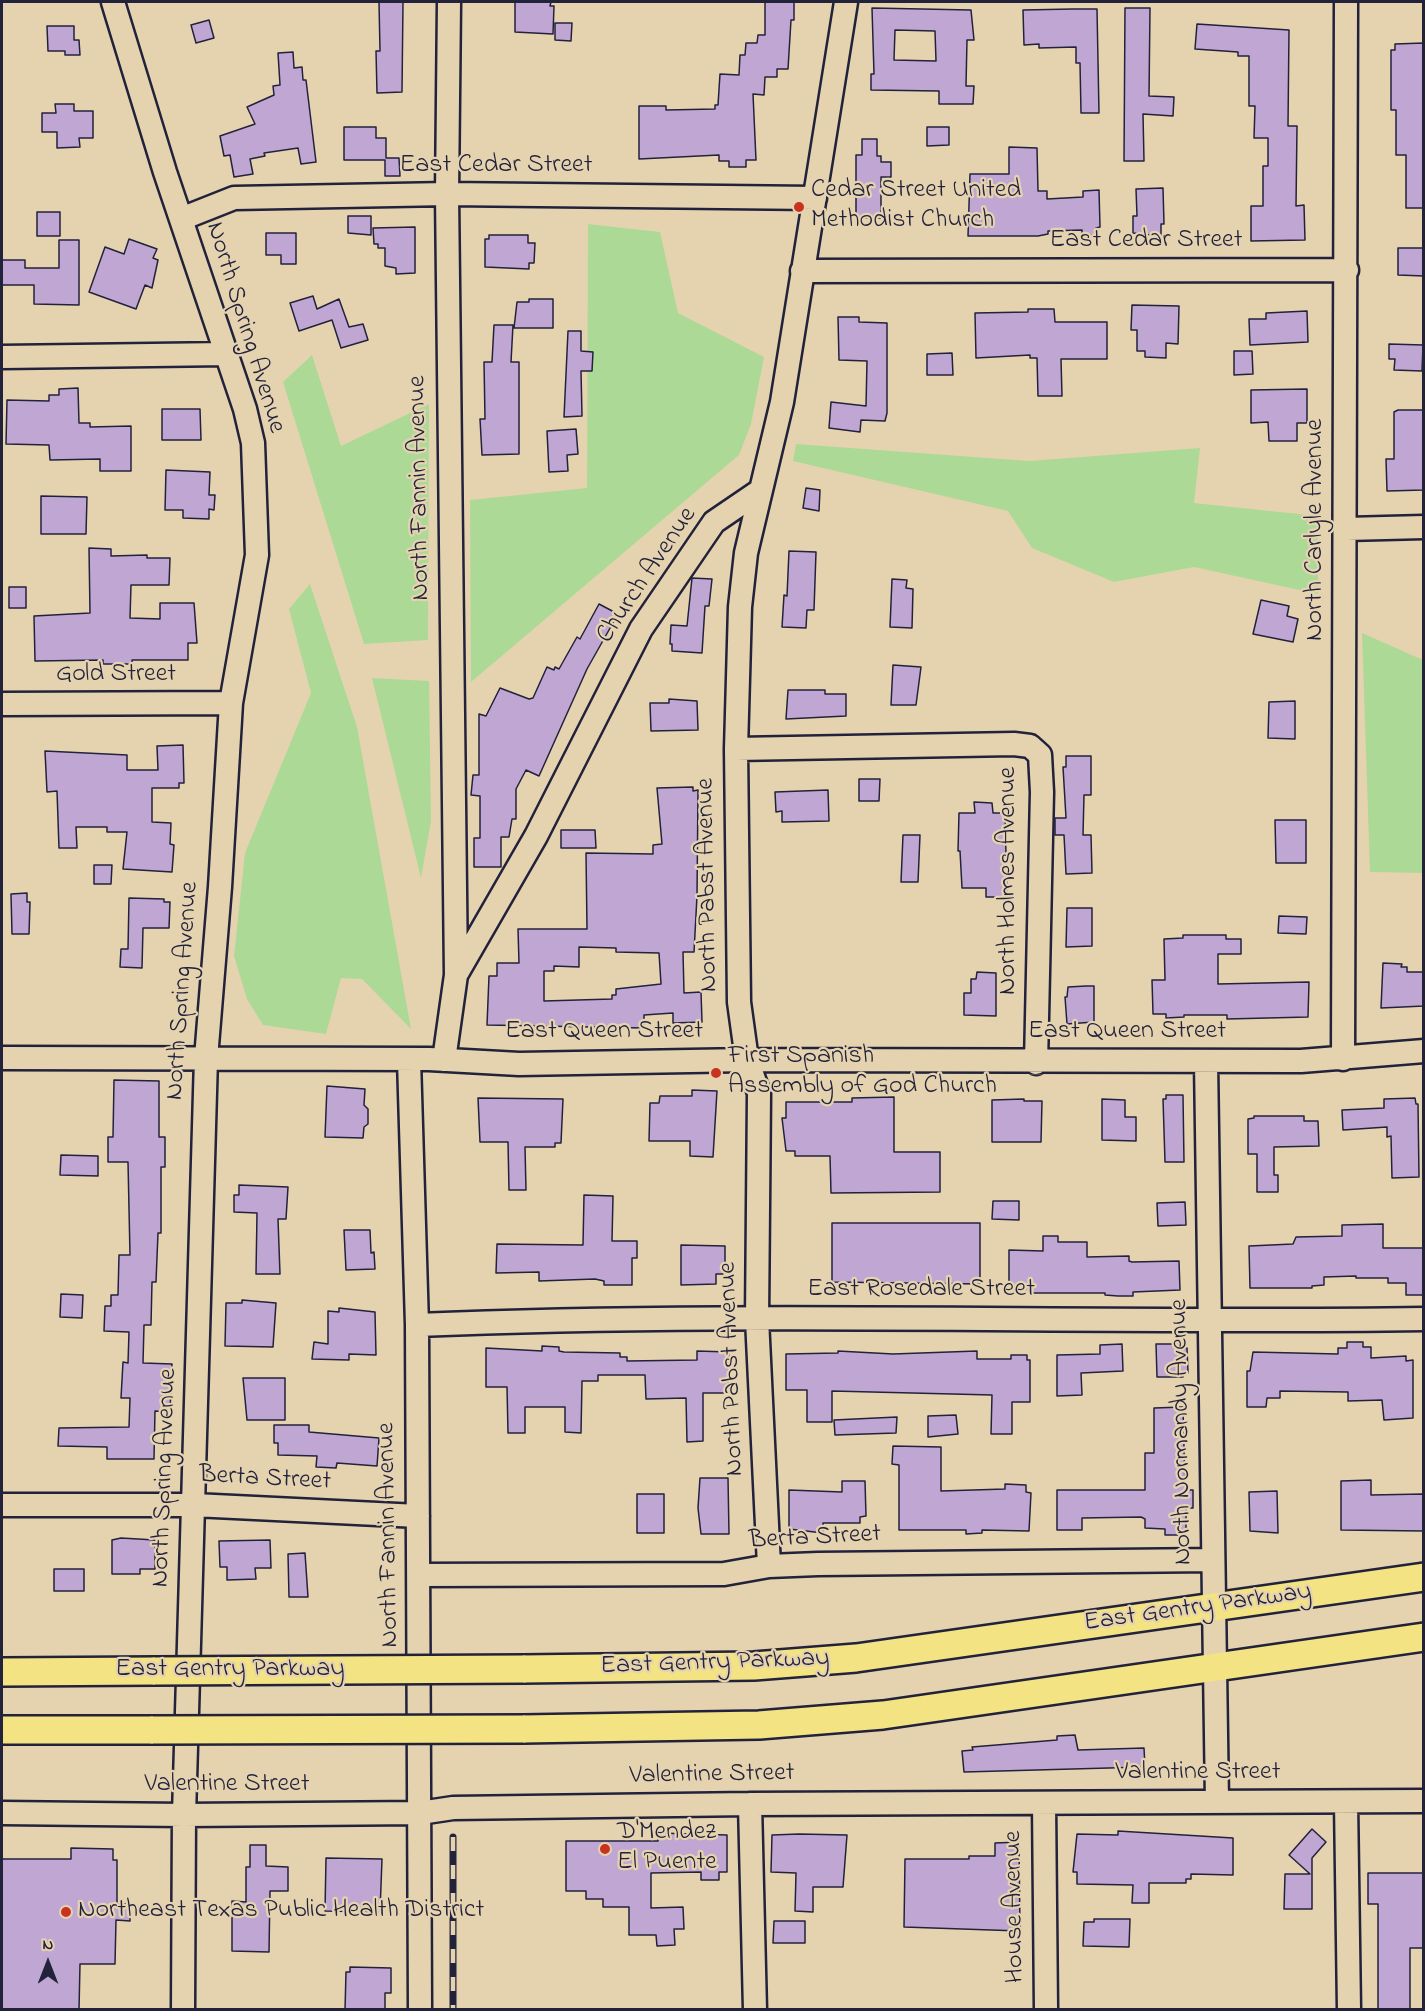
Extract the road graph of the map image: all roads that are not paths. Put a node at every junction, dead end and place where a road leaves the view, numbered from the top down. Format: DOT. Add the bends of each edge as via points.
graph roads {
  1 [pos="113,2"];
  2 [pos="448,2"];
  3 [pos="846,2"];
  4 [pos="1346,2"];
  5 [pos="447,194"];
  6 [pos="815,198"];
  7 [pos="181,219"];
  8 [pos="1347,270"];
  9 [pos="802,271"];
  10 [pos="227,354"];
  11 [pos="2,357"];
  12 [pos="761,490"];
  13 [pos="1424,527"];
  14 [pos="1346,529"];
  15 [pos="231,703"];
  16 [pos="2,704"];
  17 [pos="736,749"];
  18 [pos="456,975"];
  19 [pos="1424,1051"];
  20 [pos="2,1058"];
  21 [pos="206,1058"];
  22 [pos="1343,1059"];
  23 [pos="409,1060"];
  24 [pos="444,1060"];
  25 [pos="747,1060"];
  26 [pos="1206,1062"];
  27 [pos="1036,1063"];
  28 [pos="757,1318"];
  29 [pos="1424,1318"];
  30 [pos="1210,1322"];
  31 [pos="417,1325"];
  32 [pos="2,1505"];
  33 [pos="194,1505"];
  34 [pos="418,1516"];
  35 [pos="1213,1560"];
  36 [pos="769,1566"];
  37 [pos="420,1575"];
  38 [pos="1424,1577"];
  39 [pos="1214,1606"];
  40 [pos="1424,1637"];
  41 [pos="1216,1668"];
  42 [pos="2,1672"];
  43 [pos="2,1730"];
  44 [pos="1424,1801"];
  45 [pos="1217,1802"];
  46 [pos="1346,1802"];
  47 [pos="1044,1803"];
  48 [pos="750,1804"];
  49 [pos="2,1813"];
  50 [pos="420,1813"];
  51 [pos="184,1815"];
  52 [pos="183,2010"];
  53 [pos="420,2010"];
  54 [pos="755,2010"];
  55 [pos="1046,2010"];
  56 [pos="1349,2010"];
  1 -- 7 [label="street, North Spring Avenue"];
  2 -- 5 [label="street, North Fannin Avenue"];
  3 -- 6 [label="street"];
  4 -- 8 [label="street, North Carlyle Avenue"];
  5 -- 6 [label="street, East Cedar Street"];
  5 -- 7 [label="street, East Cedar Street" via="234,198"];
  5 -- 18 [label="street, North Fannin Avenue"];
  6 -- 9 [label="street"];
  7 -- 10 [label="street, North Spring Avenue"];
  8 -- 9 [label="street, East Cedar Street"];
  8 -- 14 [label="street, North Carlyle Avenue"];
  9 -- 12 [label="street" via="782,402"];
  10 -- 11 [label="street"];
  10 -- 15 [label="street, North Spring Avenue" via="252,443 257,555"];
  12 -- 17 [label="street, North Pabst Avenue" via="746,553 740,607"];
  12 -- 18 [label="street, Church Avenue" via="714,522 641,629 536,836"];
  13 -- 14 [label="street"];
  14 -- 22 [label="street, North Carlyle Avenue"];
  15 -- 16 [label="street, Gold Street"];
  15 -- 21 [label="street, North Spring Avenue"];
  17 -- 25 [label="street, North Pabst Avenue" via="739,1002"];
  17 -- 27 [label="street, North Holmes Avenue" via="1014,744 1030,746 1040,755"];
  18 -- 24 [label="street, Church Avenue"];
  19 -- 22 [label="street, East Queen Street"];
  20 -- 21 [label="street, East Queen Street"];
  21 -- 23 [label="street, East Queen Street"];
  21 -- 33 [label="street, North Spring Avenue"];
  22 -- 26 [label="street, East Queen Street"];
  23 -- 24 [label="street, East Queen Street"];
  23 -- 31 [label="street, North Fannin Avenue"];
  24 -- 25 [label="street, East Queen Street" via="519,1064"];
  25 -- 27 [label="street, East Queen Street"];
  25 -- 28 [label="street, North Pabst Avenue" via="759,1093"];
  26 -- 27 [label="street, East Queen Street"];
  26 -- 30 [label="street, North Normandy Avenue"];
  28 -- 30 [label="street, East Rosedale Street"];
  28 -- 31 [label="street, East Rosedale Street"];
  28 -- 36 [label="street, North Pabst Avenue"];
  29 -- 30 [label="street, East Rosedale Street"];
  30 -- 35 [label="street, North Normandy Avenue"];
  31 -- 34 [label="street, North Fannin Avenue"];
  32 -- 33 [label="street, Berta Street"];
  33 -- 34 [label="street, Berta Street"];
  33 -- 51 [label="street, North Spring Avenue"];
  34 -- 37 [label="street, North Fannin Avenue"];
  35 -- 36 [label="street, Berta Street"];
  35 -- 39 [label="street, North Normandy Avenue"];
  36 -- 37 [label="street, Berta Street" via="724,1574"];
  37 -- 50 [label="street, North Fannin Avenue"];
  38 -- 39 [label="main road, East Gentry Parkway"];
  39 -- 41 [label="street, North Normandy Avenue"];
  39 -- 42 [label="main road, East Gentry Parkway, bridge" via="925,1650 817,1662 523,1669"];
  40 -- 41 [label="main road"];
  41 -- 43 [label="main road, bridge" via="937,1708 749,1725"];
  41 -- 45 [label="street, North Normandy Avenue"];
  44 -- 46 [label="street, Valentine Street"];
  45 -- 46 [label="street, Valentine Street"];
  45 -- 47 [label="street, Valentine Street"];
  46 -- 56 [label="street"];
  47 -- 48 [label="street, Valentine Street"];
  47 -- 55 [label="street, House Avenue"];
  48 -- 50 [label="street, Valentine Street" via="453,1808"];
  48 -- 54 [label="street"];
  49 -- 51 [label="street, Valentine Street"];
  50 -- 51 [label="street, Valentine Street"];
  50 -- 53 [label="street, North Fannin Avenue"];
  51 -- 52 [label="street, North Spring Avenue"];
}
